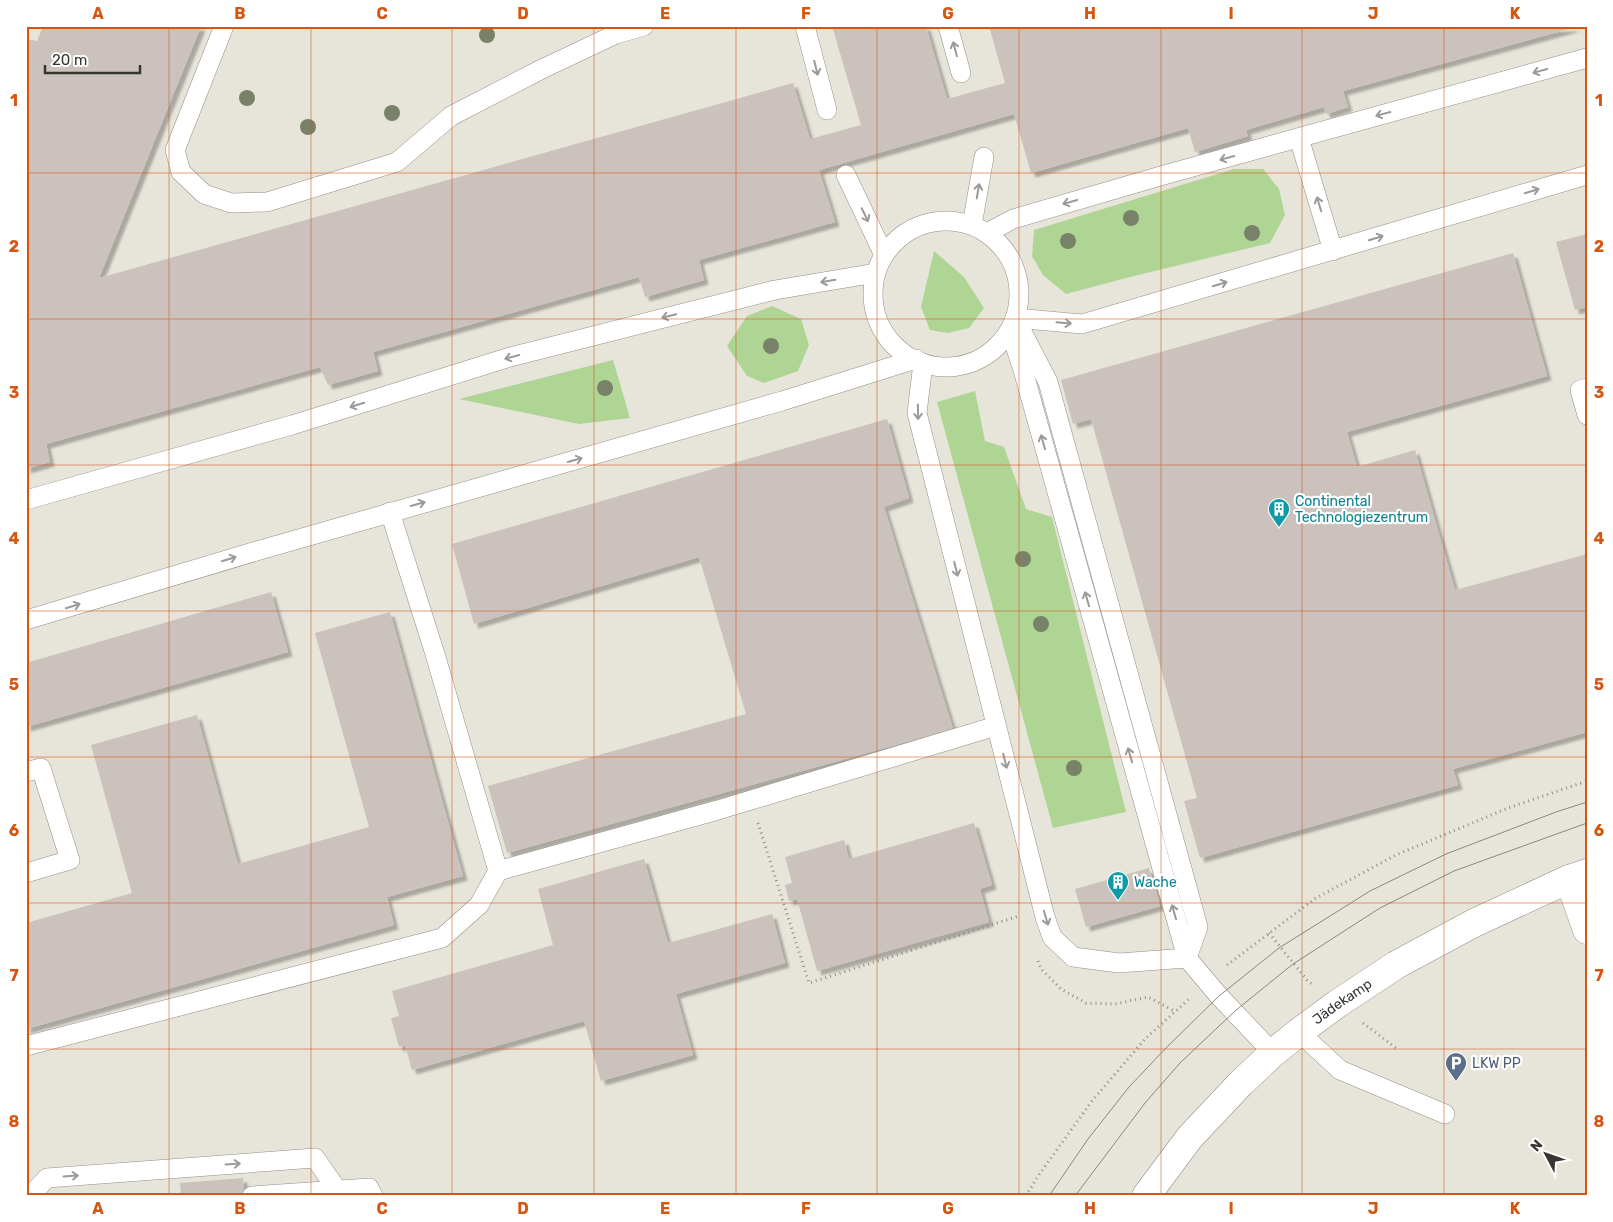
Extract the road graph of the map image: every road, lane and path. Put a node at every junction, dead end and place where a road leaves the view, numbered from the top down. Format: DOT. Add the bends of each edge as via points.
graph roads {
  1 [pos="224,26"];
  2 [pos="644,26"];
  3 [pos="805,26"];
  4 [pos="948,26"];
  5 [pos="1587,58"];
  6 [pos="961,73"];
  7 [pos="826,110"];
  8 [pos="1299,138"];
  9 [pos="984,158"];
  10 [pos="846,175"];
  11 [pos="1587,175"];
  12 [pos="979,229"];
  13 [pos="1333,251"];
  14 [pos="884,254"];
  15 [pos="876,273"];
  16 [pos="1012,324"];
  17 [pos="920,361"];
  18 [pos="1587,388"];
  19 [pos="1587,415"];
  20 [pos="26,500"];
  21 [pos="390,512"];
  22 [pos="26,620"];
  23 [pos="996,726"];
  24 [pos="26,772"];
  25 [pos="1587,782"];
  26 [pos="750,800"];
  27 [pos="498,871"];
  28 [pos="26,873"];
  29 [pos="1578,876"];
  30 [pos="1022,922"];
  31 [pos="1587,930"];
  32 [pos="1034,953"];
  33 [pos="1187,958"];
  34 [pos="1208,982"];
  35 [pos="1176,1012"];
  36 [pos="1299,1032"];
  37 [pos="26,1046"];
  38 [pos="1274,1053"];
  39 [pos="1446,1114"];
  40 [pos="338,1193"];
  41 [pos="30,1196"];
  42 [pos="252,1196"];
  43 [pos="374,1196"];
  44 [pos="1026,1196"];
  45 [pos="1146,1196"];
  1 -- 2 [label="lane" via="174,150 181,172 204,194 231,203 267,202 397,162 451,116 542,68 616,34"];
  3 -- 7 [label="lane, one-way"];
  6 -- 4 [label="lane, one-way"];
  5 -- 8 [label="lane, one-way"];
  8 -- 12 [label="lane, one-way"];
  13 -- 8 [label="lane, one-way"];
  12 -- 9 [label="lane, one-way"];
  10 -- 14 [label="lane, one-way"];
  13 -- 11 [label="lane, one-way"];
  12 -- 14 [label="lane" via="954,221 923,224 893,243"];
  12 -- 16 [label="lane" via="1003,247 1013,263 1019,300"];
  16 -- 13 [label="lane, one-way" via="1082,324"];
  14 -- 15 [label="lane"];
  15 -- 17 [label="lane" via="873,293 876,316 888,339 904,354"];
  15 -- 20 [label="lane, one-way" via="775,290 510,357 292,425"];
  16 -- 17 [label="lane" via="989,354 968,364 947,367"];
  33 -- 16 [label="lane, one-way"];
  16 -- 33 [label="lane" via="1048,382 1198,927"];
  21 -- 17 [label="lane, one-way"];
  17 -- 23 [label="lane, one-way" via="916,413"];
  18 -- 19 [label="lane" via="1580,390"];
  22 -- 21 [label="lane, one-way"];
  21 -- 27 [label="lane"];
  23 -- 26 [label="lane"];
  23 -- 33 [label="lane, one-way" via="1052,937 1073,957 1120,963"];
  24 -- 28 [label="lane" via="41,768 70,860"];
  25 -- 34 [label="path" via="1508,808 1396,855 1316,898 1236,957"];
  26 -- 27 [label="lane"];
  26 -- 30 [label="path" via="809,983 1019,916"];
  27 -- 37 [label="lane" via="479,905 442,938"];
  29 -- 31 [label="main road"];
  29 -- 36 [label="main road, Jädekamp" via="1474,923 1396,965"];
  32 -- 35 [label="path" via="1041,969 1061,989 1086,1003 1115,1004 1148,997"];
  33 -- 34 [label="lane"];
  34 -- 35 [label="path"];
  34 -- 38 [label="lane"];
  35 -- 44 [label="path" via="1146,1039 1092,1101"];
  36 -- 38 [label="main road, Jädekamp"];
  36 -- 39 [label="lane" via="1340,1070"];
  38 -- 45 [label="main road, Jädekamp" via="1190,1137"];
  41 -- 40 [label="lane, one-way" via="46,1178 315,1158"];
  40 -- 42 [label="lane"];
  40 -- 43 [label="lane" via="369,1188"];
}
